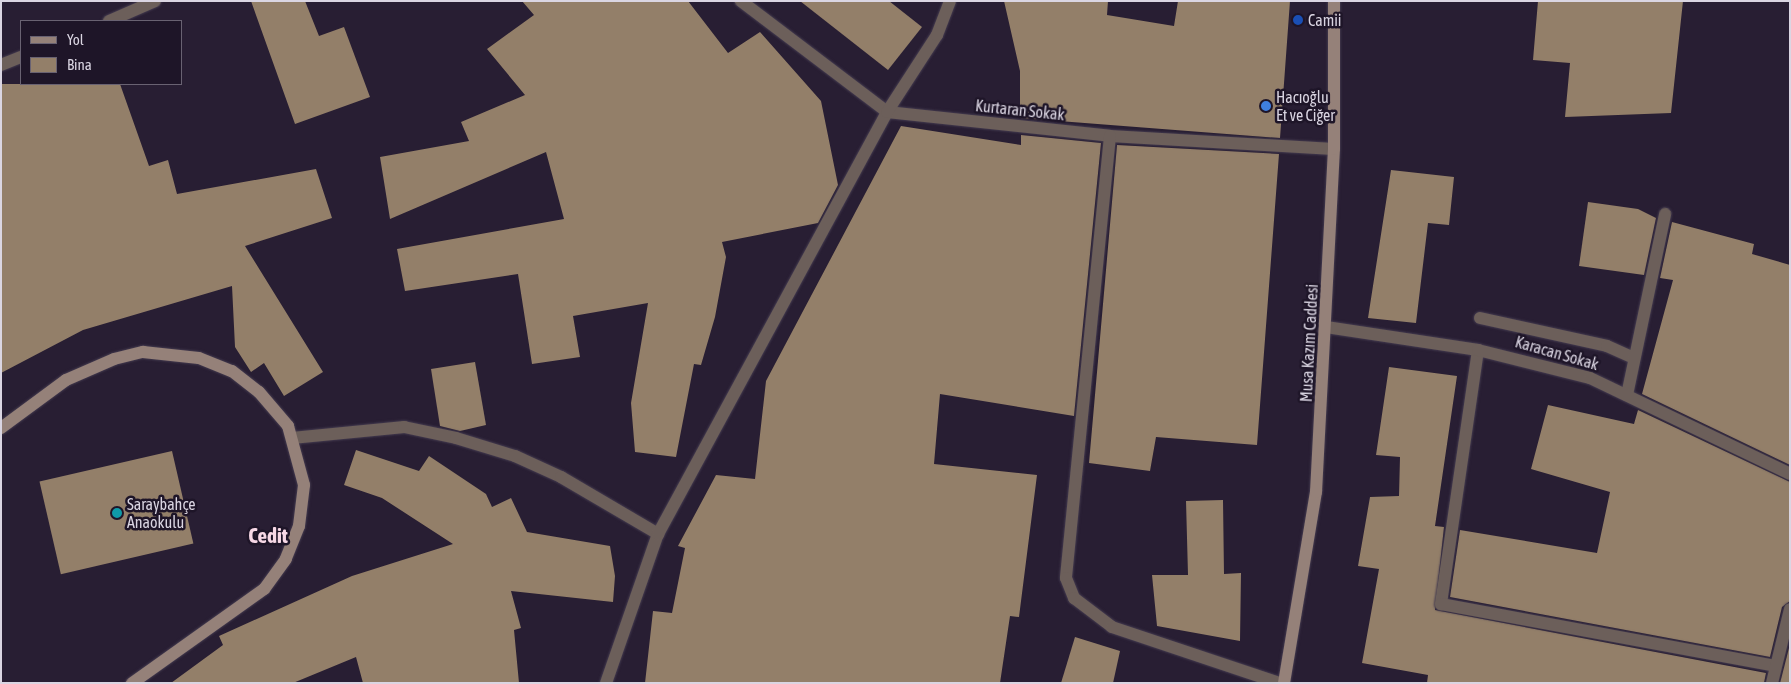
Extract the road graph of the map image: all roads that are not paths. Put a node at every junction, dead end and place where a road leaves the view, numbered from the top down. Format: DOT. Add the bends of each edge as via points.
graph roads {
  1 [pos="155,1"];
  2 [pos="741,1"];
  3 [pos="950,1"];
  4 [pos="1334,1"];
  5 [pos="111,20"];
  6 [pos="20,57"];
  7 [pos="1,65"];
  8 [pos="886,112"];
  9 [pos="1110,136"];
  10 [pos="1334,149"];
  11 [pos="1665,214"];
  12 [pos="1480,318"];
  13 [pos="1326,327"];
  14 [pos="1478,350"];
  15 [pos="1634,358"];
  16 [pos="1627,395"];
  17 [pos="1,428"];
  18 [pos="292,438"];
  19 [pos="1790,474"];
  20 [pos="658,534"];
  21 [pos="1790,609"];
  22 [pos="1775,666"];
  23 [pos="132,683"];
  24 [pos="606,683"];
  25 [pos="1279,683"];
  26 [pos="1284,683"];
  27 [pos="1772,683"];
  1 -- 5 [label="street"];
  2 -- 8 [label="street"];
  3 -- 8 [label="street" via="937,35"];
  4 -- 10 [label="main road, Musa Kazım Caddesi"];
  6 -- 7 [label="street"];
  8 -- 9 [label="street, Kurtaran Sokak"];
  8 -- 20 [label="street"];
  9 -- 10 [label="street, Kurtaran Sokak"];
  9 -- 25 [label="street" via="1066,578 1074,598 1112,627"];
  10 -- 13 [label="main road, Musa Kazım Caddesi"];
  11 -- 15 [label="street"];
  12 -- 15 [label="street" via="1607,346"];
  13 -- 14 [label="street, Karacan Sokak"];
  13 -- 26 [label="main road, Musa Kazım Caddesi" via="1316,492"];
  14 -- 16 [label="street, Karacan Sokak" via="1590,378"];
  14 -- 22 [label="street" via="1441,604"];
  15 -- 16 [label="street"];
  16 -- 19 [label="street, Karacan Sokak"];
  17 -- 18 [label="main road" via="87,369 143,352 168,352 199,358 232,371 259,392 288,426"];
  18 -- 20 [label="street" via="404,426 456,438 515,456 561,477"];
  18 -- 23 [label="main road" via="304,486 299,526 286,559 264,589"];
  20 -- 24 [label="street"];
  21 -- 22 [label="street"];
  22 -- 27 [label="street"];
}
